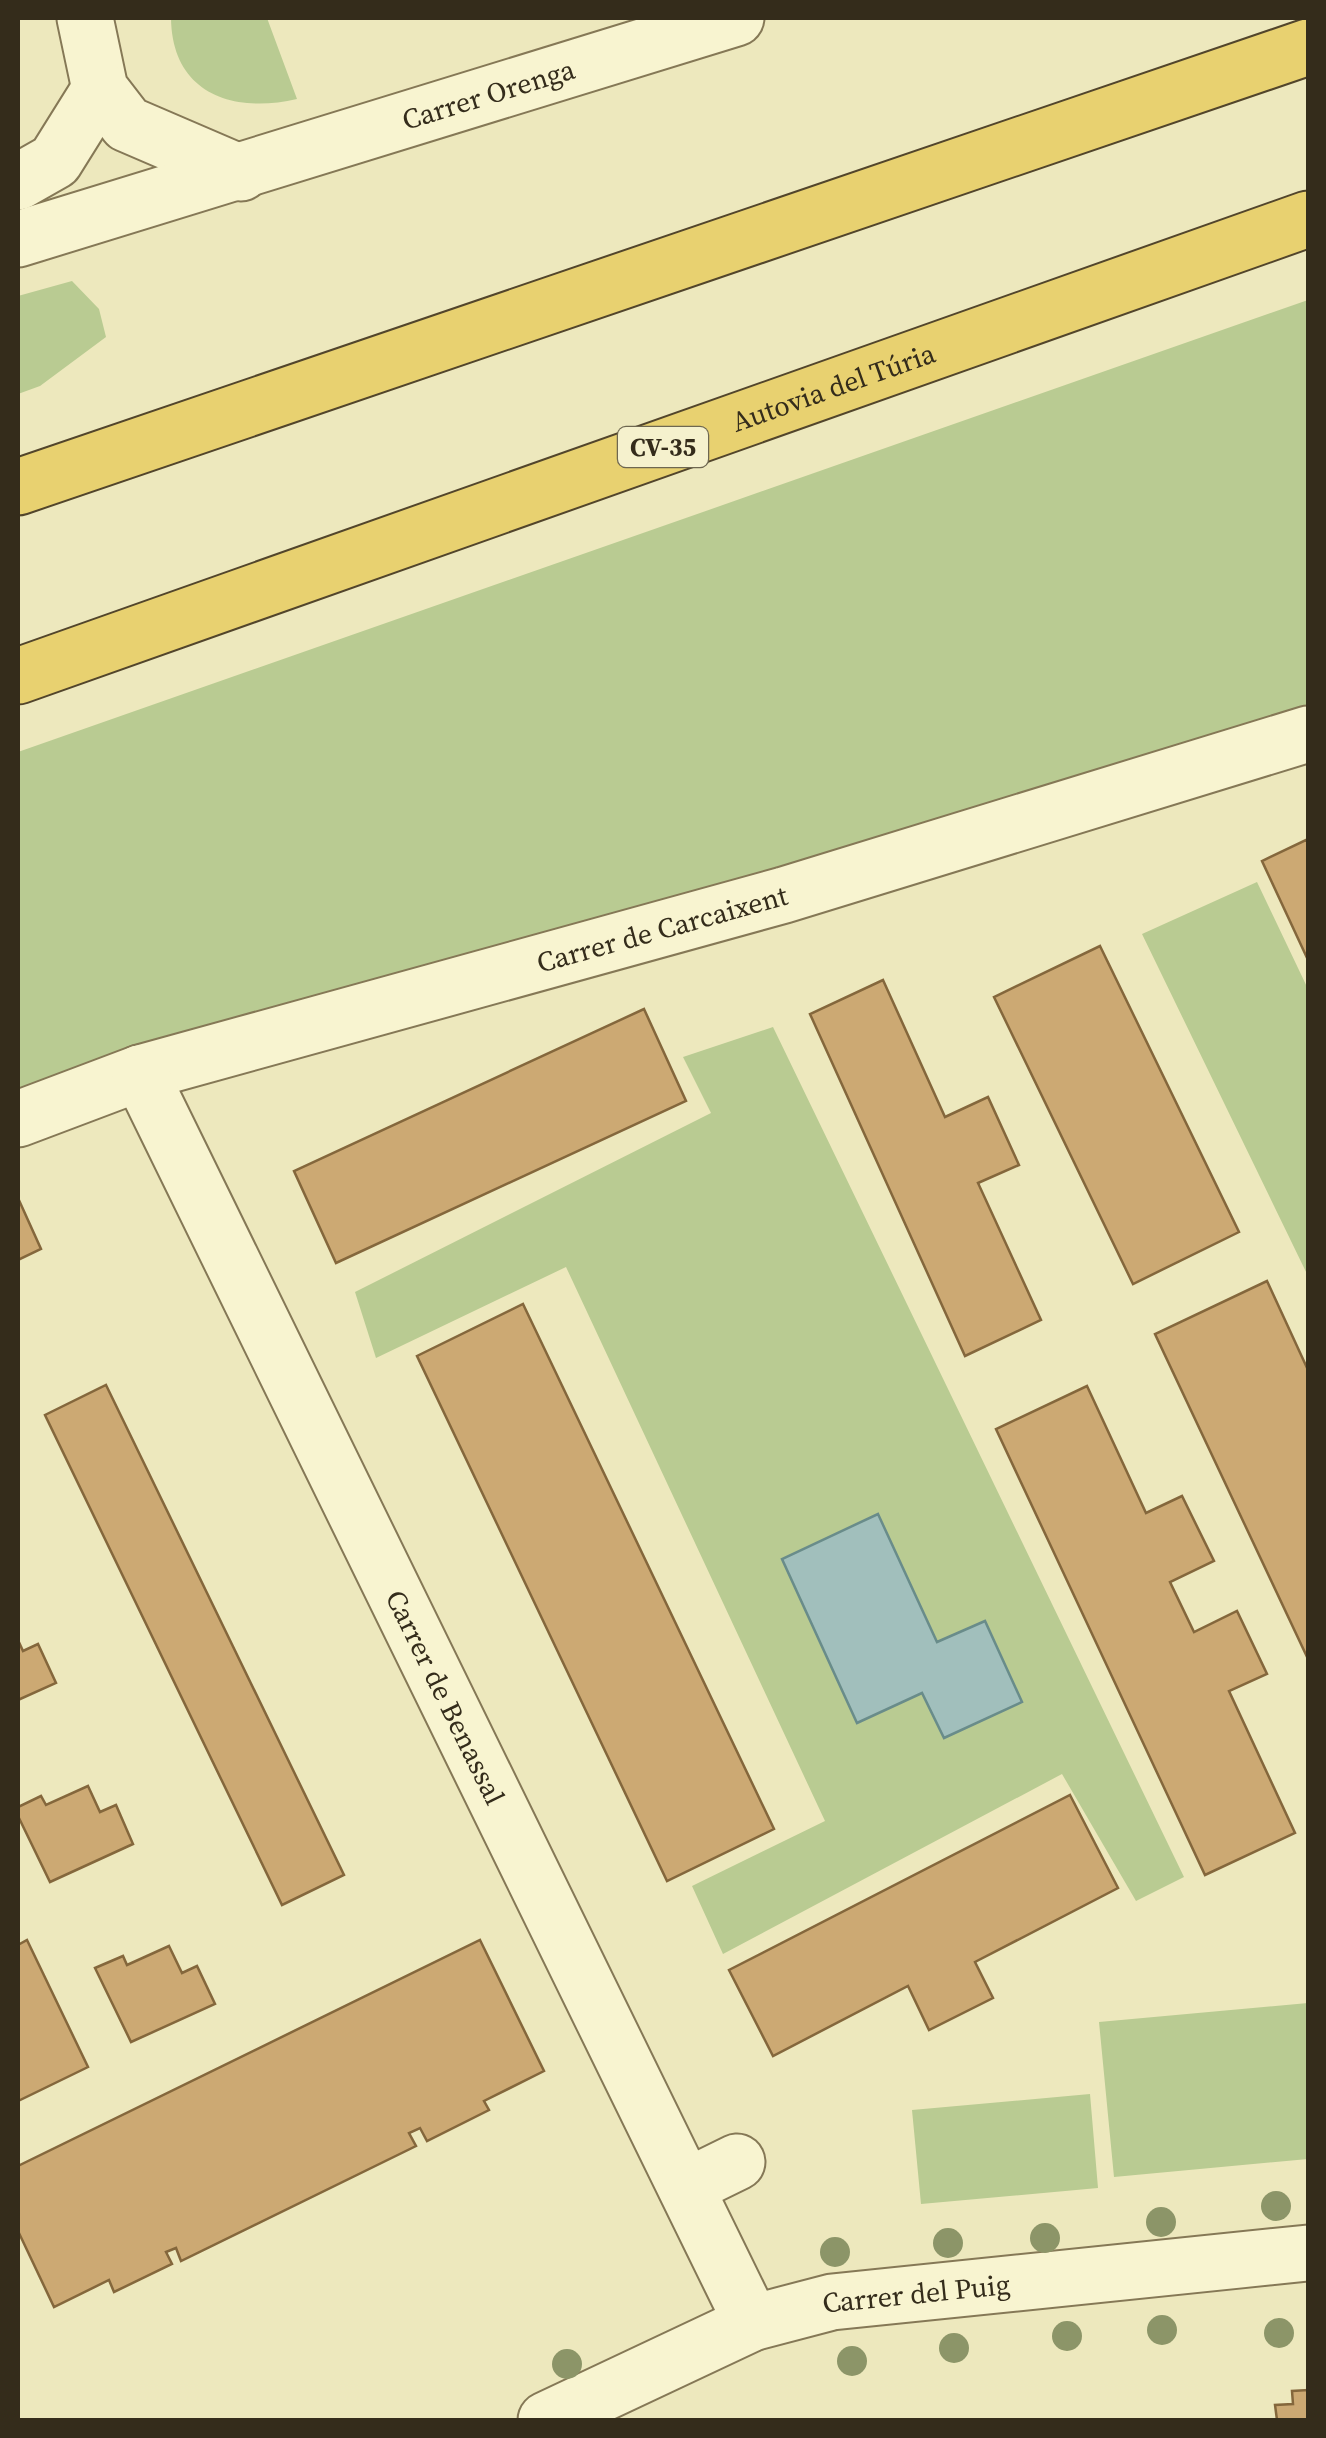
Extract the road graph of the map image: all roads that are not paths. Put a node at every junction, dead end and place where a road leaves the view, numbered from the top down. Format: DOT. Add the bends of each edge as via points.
graph roads {
  1 [pos="85,18"];
  2 [pos="736,18"];
  3 [pos="1308,47"];
  4 [pos="100,89"];
  5 [pos="241,172"];
  6 [pos="18,182"];
  7 [pos="1308,219"];
  8 [pos="18,239"];
  9 [pos="18,487"];
  10 [pos="18,676"];
  11 [pos="1308,734"];
  12 [pos="140,1073"];
  13 [pos="18,1119"];
  14 [pos="737,2162"];
  15 [pos="686,2187"];
  16 [pos="1308,2253"];
  17 [pos="752,2323"];
  18 [pos="546,2420"];
  1 -- 4 [label="street"];
  2 -- 5 [label="street, Carrer Orenga"];
  3 -- 9 [label="highway"];
  4 -- 5 [label="street" via="128,124"];
  4 -- 6 [label="street" via="56,161"];
  5 -- 8 [label="street, Carrer Orenga"];
  7 -- 10 [label="highway, Autovia del Túria / CV-35"];
  11 -- 12 [label="street, Carrer de Carcaixent" via="784,895"];
  12 -- 13 [label="street, Carrer de Carcaixent"];
  12 -- 15 [label="street, Carrer de Benassal"];
  14 -- 15 [label="street"];
  15 -- 17 [label="street, Carrer de Benassal"];
  16 -- 17 [label="street, Carrer del Puig" via="832,2302"];
  17 -- 18 [label="street, Carrer del Puig"];
}
